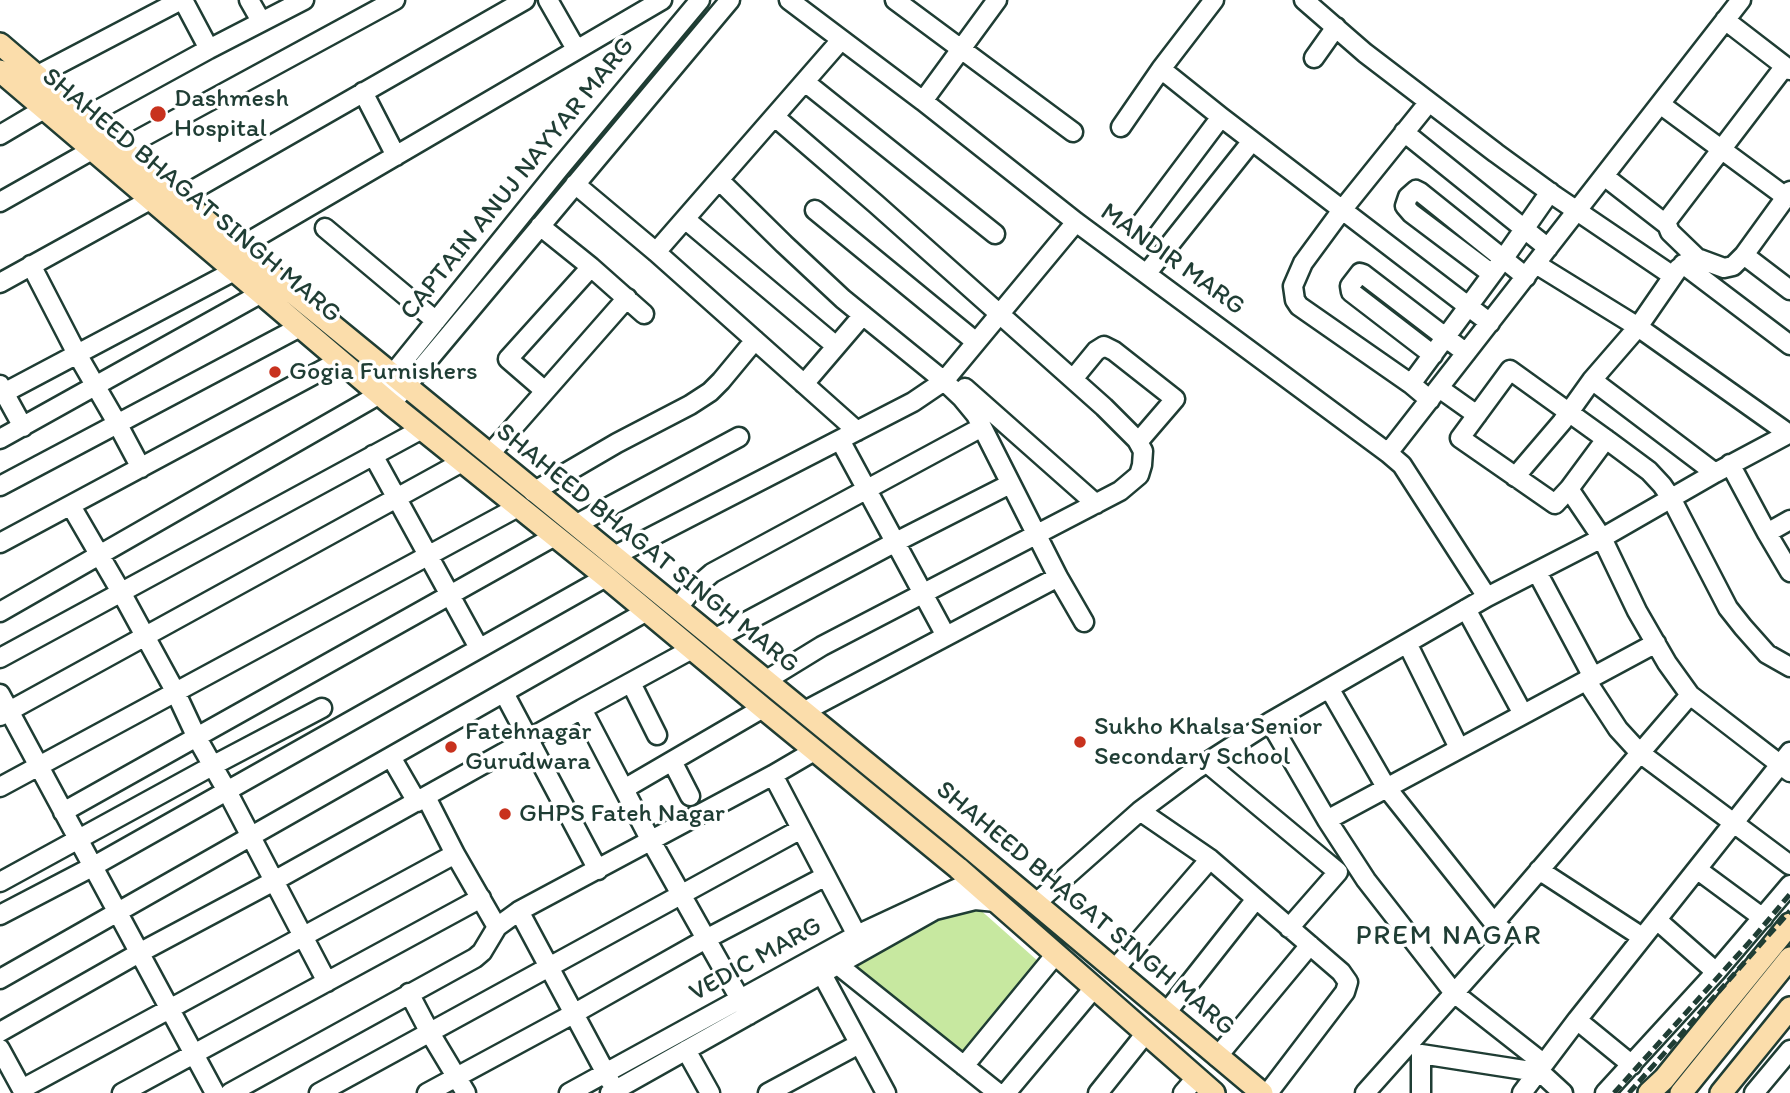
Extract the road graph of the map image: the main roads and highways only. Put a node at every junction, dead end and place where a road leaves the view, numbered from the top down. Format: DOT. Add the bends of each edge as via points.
graph roads {
  1 [pos="0,44"];
  2 [pos="0,71"];
  3 [pos="526,499"];
  4 [pos="1790,924"];
  5 [pos="1790,958"];
  6 [pos="1790,1008"];
  7 [pos="1190,1085"];
  8 [pos="1214,1093"];
  9 [pos="1262,1093"];
  10 [pos="1649,1093"];
  11 [pos="1681,1093"];
  12 [pos="1721,1093"];
  1 -- 3 [label="main road, SHAHEED BHAGAT SINGH MARG" via="489,455"];
  2 -- 3 [label="main road, SHAHEED BHAGAT SINGH MARG" via="462,462"];
  3 -- 7 [label="main road, SHAHEED BHAGAT SINGH MARG" via="555,536 972,881 1146,1033"];
  3 -- 9 [label="main road, SHAHEED BHAGAT SINGH MARG" via="575,525 614,556"];
  4 -- 10 [label="main road"];
  5 -- 11 [label="main road"];
  6 -- 12 [label="main road"];
  7 -- 8 [label="main road, SHAHEED BHAGAT SINGH MARG"];
}
